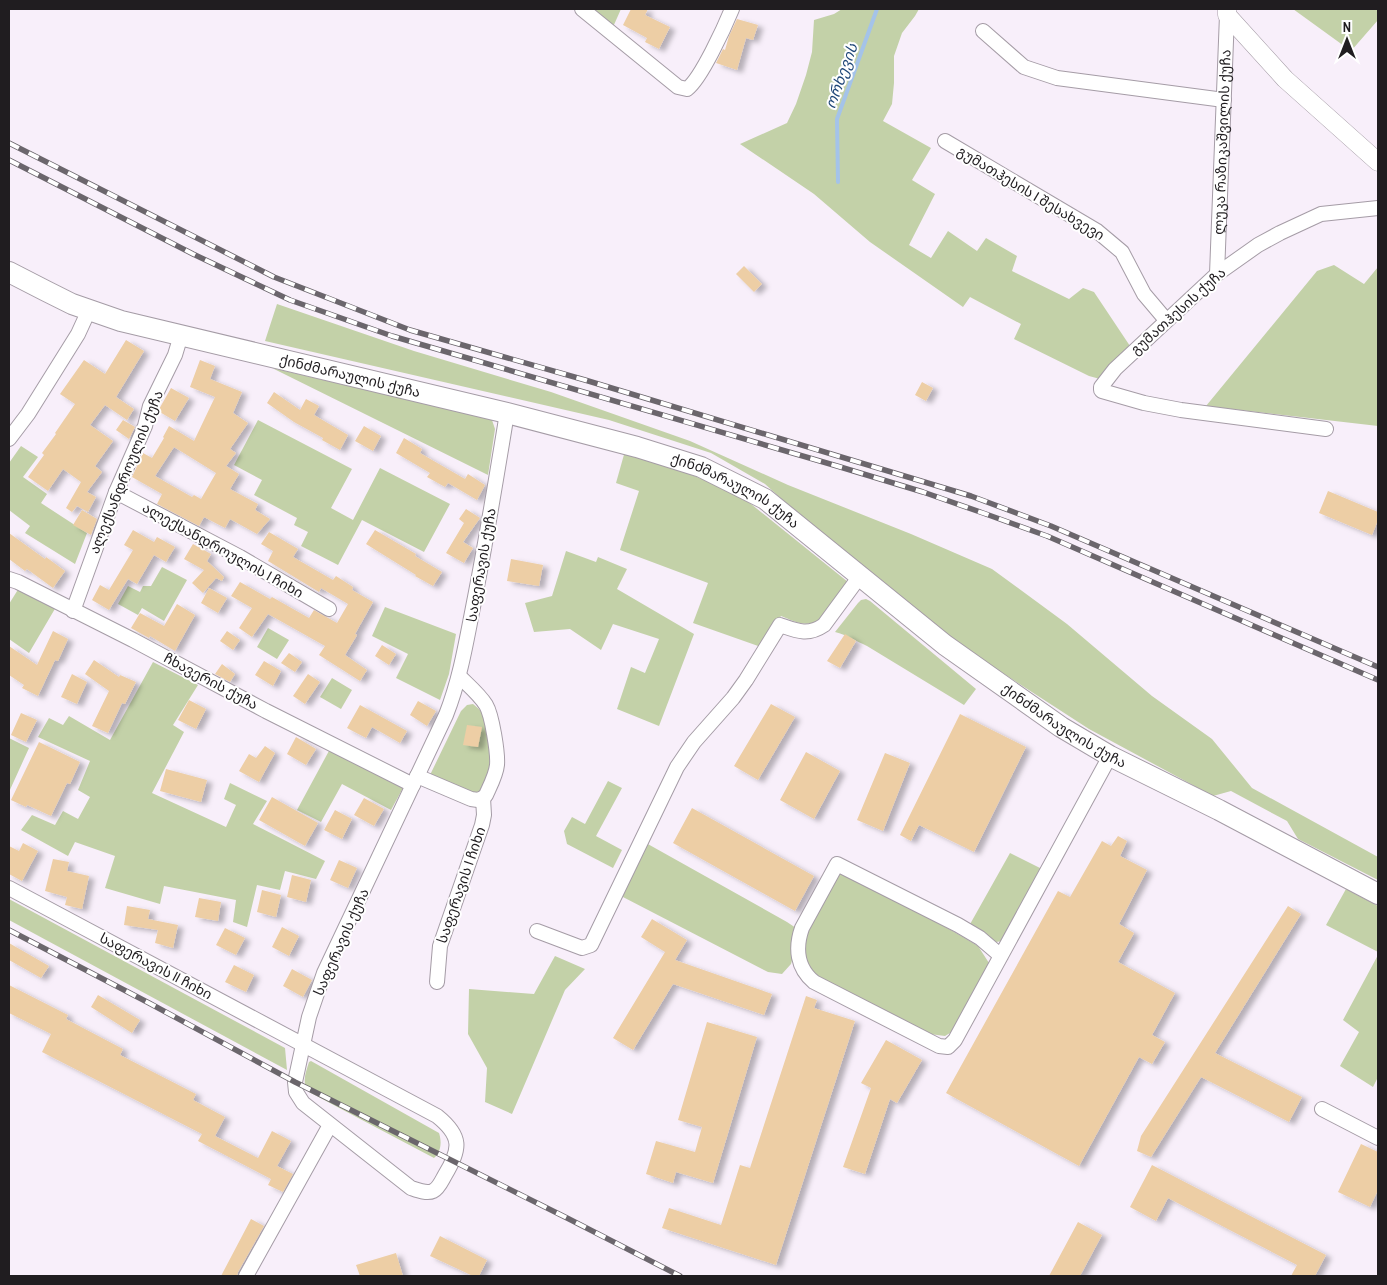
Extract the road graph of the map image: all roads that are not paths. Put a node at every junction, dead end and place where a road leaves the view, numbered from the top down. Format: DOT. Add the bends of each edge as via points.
graph roads {
  1 [pos="582,9"];
  2 [pos="732,9"];
  3 [pos="1227,12"];
  4 [pos="983,31"];
  5 [pos="1224,100"];
  6 [pos="945,141"];
  7 [pos="1378,162"];
  8 [pos="1378,208"];
  9 [pos="9,272"];
  10 [pos="1217,274"];
  11 [pos="89,310"];
  12 [pos="1166,320"];
  13 [pos="181,335"];
  14 [pos="507,413"];
  15 [pos="1326,429"];
  16 [pos="9,439"];
  17 [pos="116,492"];
  18 [pos="860,576"];
  19 [pos="9,578"];
  20 [pos="329,608"];
  21 [pos="73,610"];
  22 [pos="460,676"];
  23 [pos="1110,756"];
  24 [pos="415,781"];
  25 [pos="483,798"];
  26 [pos="9,888"];
  27 [pos="1378,894"];
  28 [pos="537,931"];
  29 [pos="1001,956"];
  30 [pos="437,982"];
  31 [pos="303,1044"];
  32 [pos="1322,1110"];
  33 [pos="330,1125"];
  34 [pos="1378,1138"];
  35 [pos="246,1276"];
  1 -- 2 [label="street" via="671,82 687,89"];
  3 -- 5 [label="street, ლუკა რაზიკაშვილის ქუჩა"];
  3 -- 7 [label="street" via="1285,80"];
  4 -- 5 [label="street" via="1024,67 1057,78"];
  5 -- 10 [label="street, ლუკა რაზიკაშვილის ქუჩა"];
  6 -- 12 [label="street, გუმათჰესის I შესახვევი" via="1098,231 1122,252 1144,294"];
  8 -- 10 [label="street, გუმათჰესის ქუჩა" via="1321,214 1258,245"];
  9 -- 11 [label="main road, ქინძმარაულის ქუჩა"];
  10 -- 12 [label="street, გუმათჰესის ქუჩა"];
  11 -- 13 [label="main road, ქინძმარაულის ქუჩა"];
  11 -- 16 [label="street" via="78,334"];
  12 -- 15 [label="street, გუმათჰესის ქუჩა" via="1115,369 1100,390 1180,410"];
  13 -- 14 [label="main road, ქინძმარაულის ქუჩა"];
  13 -- 17 [label="street, ალექსანდროულის ქუჩა"];
  14 -- 18 [label="main road, ქინძმარაულის ქუჩა" via="701,467 765,499"];
  14 -- 22 [label="street, საფერავის ქუჩა"];
  17 -- 20 [label="street, ალექსანდროულის I ჩიხი"];
  17 -- 21 [label="street, ალექსანდროულის ქუჩა"];
  18 -- 23 [label="main road, ქინძმარაულის ქუჩა" via="945,645 1061,727"];
  18 -- 28 [label="street" via="818,630 801,632 780,625 733,698 694,742 677,767 591,945 582,948"];
  19 -- 21 [label="street, ჩხავერის ქუჩა"];
  21 -- 24 [label="street, ჩხავერის ქუჩა" via="266,711"];
  22 -- 24 [label="street, საფერავის ქუჩა"];
  22 -- 25 [label="street" via="486,705 490,715 497,768"];
  23 -- 27 [label="main road, ქინძმარაულის ქუჩა"];
  23 -- 29 [label="street"];
  24 -- 25 [label="street" via="471,799"];
  24 -- 31 [label="street, საფერავის ქუჩა" via="324,973"];
  25 -- 30 [label="street, საფერავის I ჩიხი" via="482,825 440,946"];
  26 -- 31 [label="street, საფერავის II ჩიხი"];
  29 -- 29 [label="street" via="955,1040 948,1047 939,1046 814,982 806,976 798,952 802,928 837,864 958,924"];
  31 -- 33 [label="street, საფერავის ქუჩა" via="296,1092 303,1103"];
  31 -- 33 [label="street" via="436,1116 453,1132 457,1147 438,1187 434,1191 418,1190 411,1188"];
  32 -- 34 [label="street"];
  33 -- 35 [label="street"];
}
